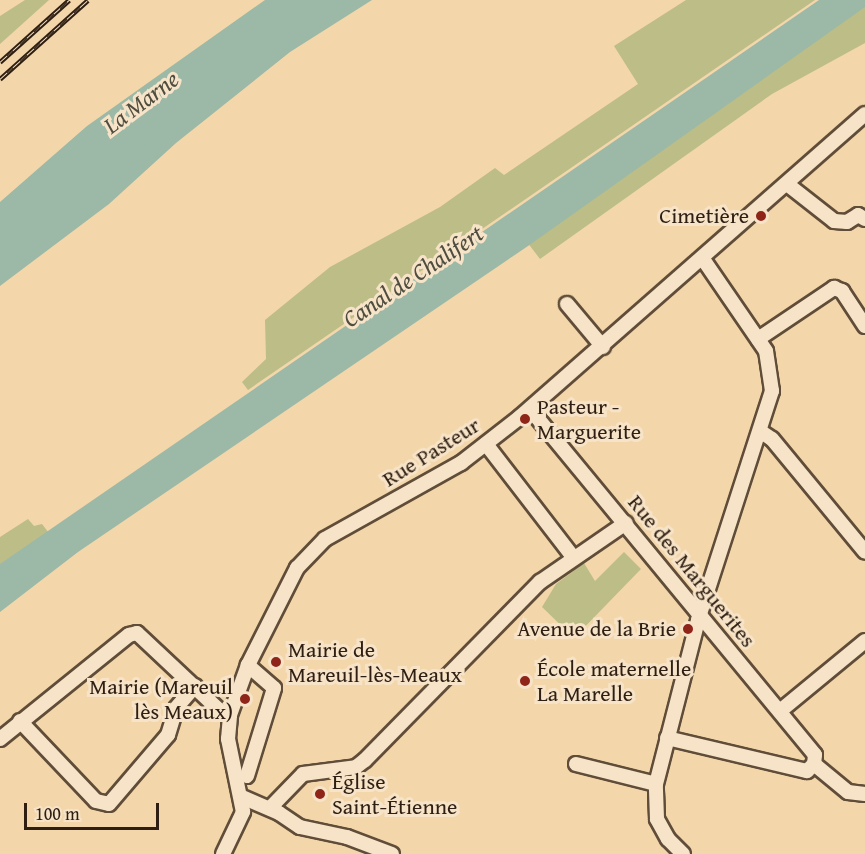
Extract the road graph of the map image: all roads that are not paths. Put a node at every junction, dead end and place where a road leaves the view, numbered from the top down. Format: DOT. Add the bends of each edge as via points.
graph roads {
  1 [pos="865,114"];
  2 [pos="787,184"];
  3 [pos="865,219"];
  4 [pos="703,259"];
  5 [pos="567,304"];
  6 [pos="865,326"];
  7 [pos="758,339"];
  8 [pos="603,347"];
  9 [pos="530,409"];
  10 [pos="760,431"];
  11 [pos="486,444"];
  12 [pos="626,523"];
  13 [pos="865,552"];
  14 [pos="573,557"];
  15 [pos="700,613"];
  16 [pos="865,641"];
  17 [pos="248,665"];
  18 [pos="195,686"];
  19 [pos="780,711"];
  20 [pos="230,715"];
  21 [pos="20,721"];
  22 [pos="668,738"];
  23 [pos="0,740"];
  24 [pos="576,764"];
  25 [pos="814,764"];
  26 [pos="248,776"];
  27 [pos="656,784"];
  28 [pos="865,794"];
  29 [pos="242,797"];
  30 [pos="270,808"];
  31 [pos="223,854"];
  32 [pos="392,854"];
  33 [pos="683,854"];
  1 -- 2 [label="street, Rue Pasteur"];
  2 -- 3 [label="street" via="834,221 847,222 858,215"];
  2 -- 4 [label="street, Rue Pasteur"];
  4 -- 7 [label="street"];
  4 -- 8 [label="street, Rue Pasteur"];
  5 -- 8 [label="street"];
  6 -- 7 [label="street" via="842,291 834,288"];
  7 -- 10 [label="street" via="766,351 772,381"];
  8 -- 9 [label="street, Rue Pasteur"];
  9 -- 11 [label="street, Rue Pasteur"];
  9 -- 12 [label="street, Rue des Marguerites"];
  10 -- 13 [label="street" via="772,439"];
  10 -- 15 [label="street"];
  11 -- 14 [label="street"];
  11 -- 17 [label="street, Rue Pasteur" via="461,464 325,539 286,586"];
  12 -- 14 [label="street"];
  12 -- 15 [label="street, Rue des Marguerites"];
  14 -- 30 [label="street" via="525,596 365,760 356,767 311,770"];
  15 -- 19 [label="street, Rue des Marguerites"];
  15 -- 22 [label="street"];
  16 -- 19 [label="street"];
  17 -- 20 [label="street, Rue Pasteur"];
  17 -- 26 [label="street" via="273,688"];
  18 -- 20 [label="street"];
  18 -- 21 [label="street" via="137,633 129,634"];
  18 -- 21 [label="street" via="176,708 168,735 109,804 96,801"];
  19 -- 25 [label="street, Rue des Marguerites" via="815,755"];
  20 -- 29 [label="street, Rue Pasteur" via="228,739"];
  21 -- 23 [label="street"];
  22 -- 25 [label="street" via="807,771"];
  22 -- 27 [label="street"];
  24 -- 27 [label="street"];
  25 -- 28 [label="street" via="848,792"];
  27 -- 33 [label="street" via="657,819"];
  29 -- 30 [label="street"];
  29 -- 31 [label="street" via="243,812"];
  30 -- 32 [label="street" via="300,827 347,837"];
}
